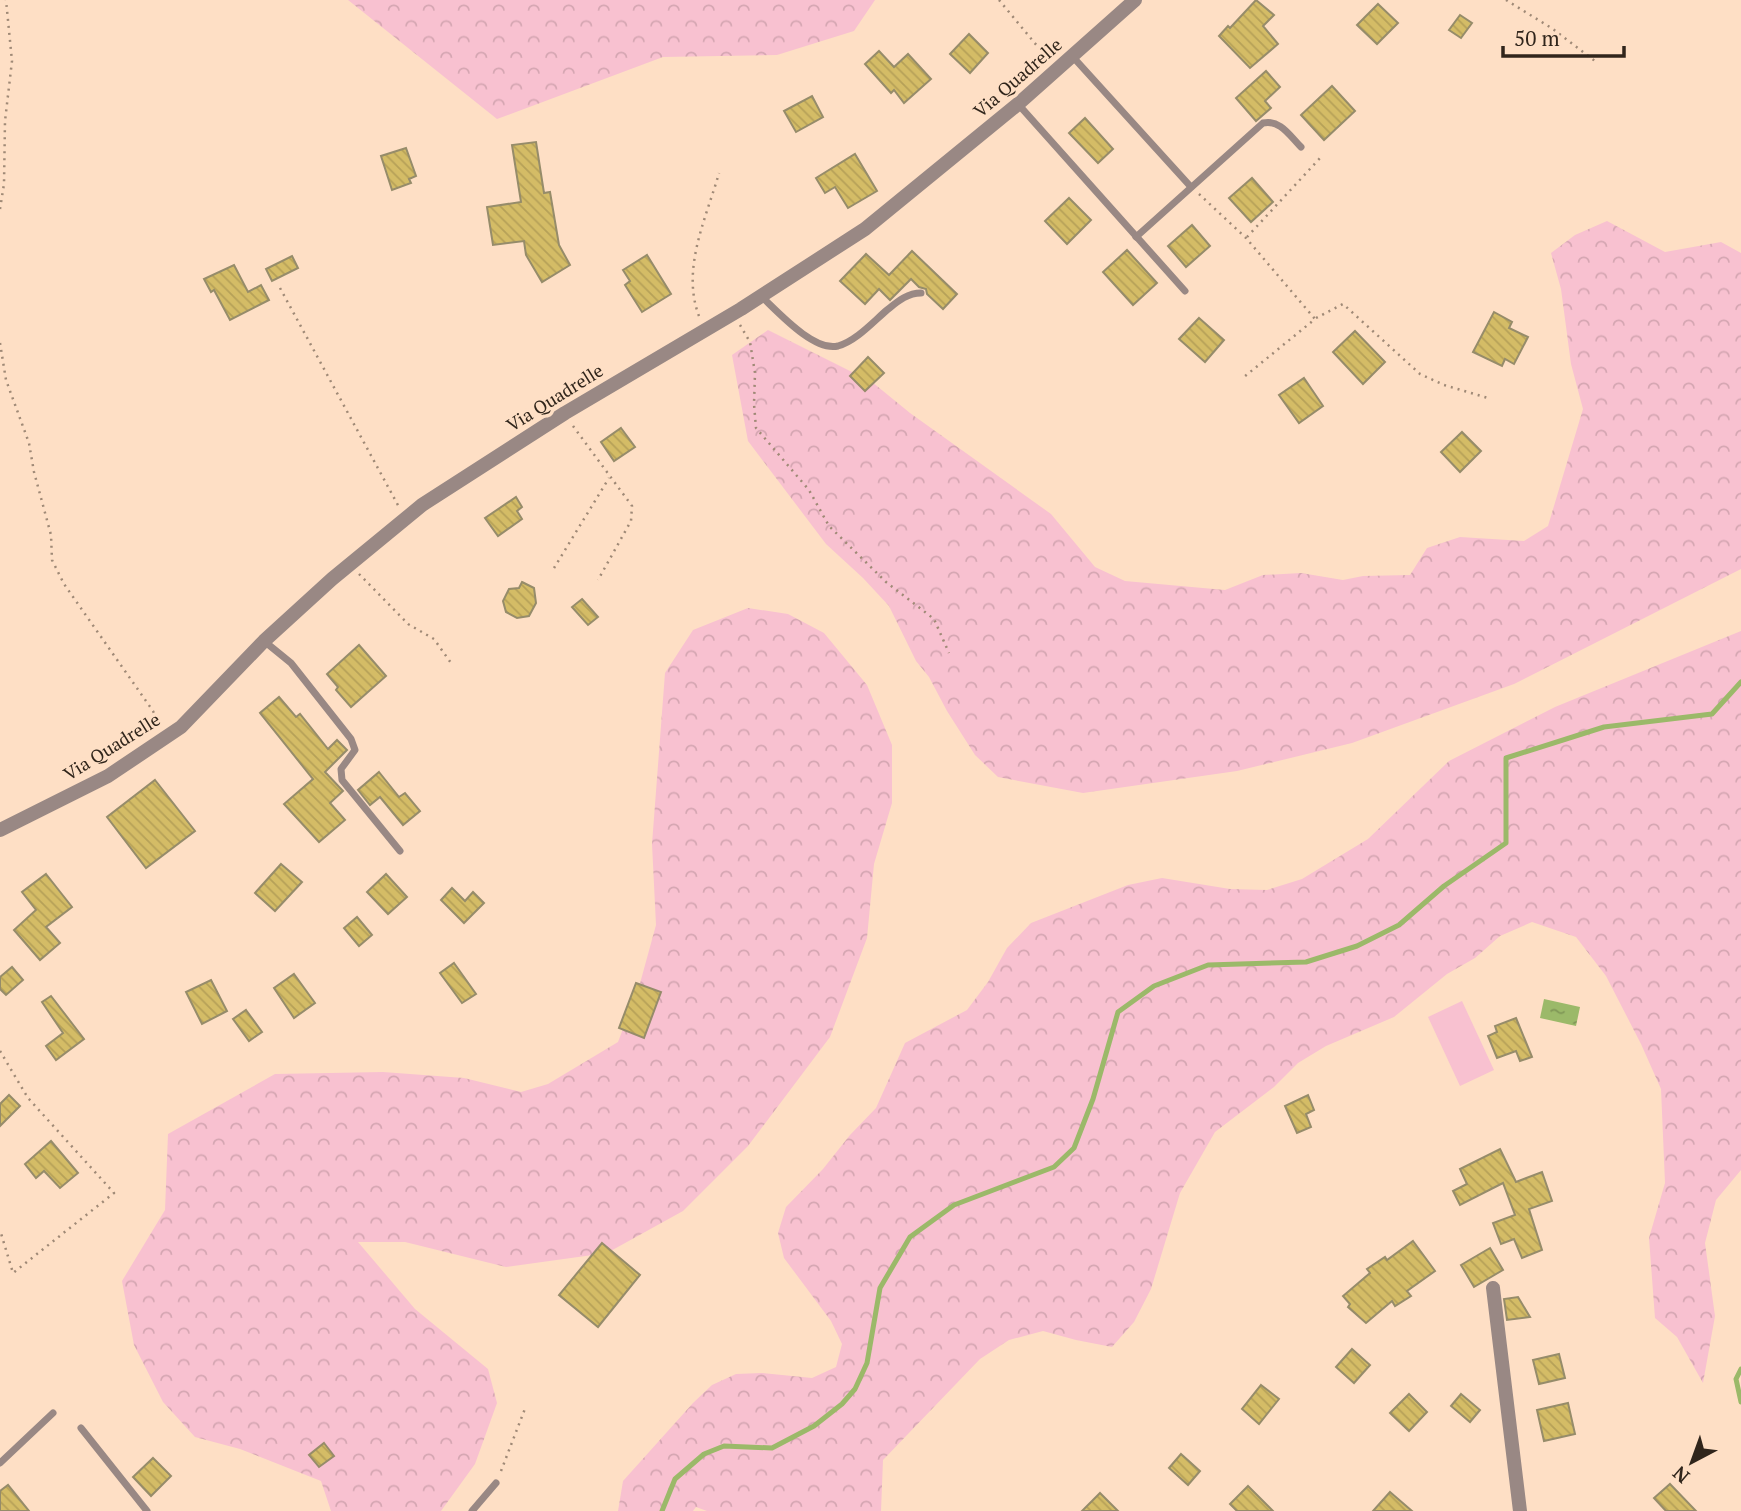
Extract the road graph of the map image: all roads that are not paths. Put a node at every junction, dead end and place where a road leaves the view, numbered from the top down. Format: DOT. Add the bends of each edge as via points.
graph roads {
  1 [pos="1135,0"];
  2 [pos="1073,57"];
  3 [pos="1018,104"];
  4 [pos="1301,147"];
  5 [pos="1191,187"];
  6 [pos="1136,237"];
  7 [pos="1185,291"];
  8 [pos="921,293"];
  9 [pos="761,296"];
  10 [pos="264,641"];
  11 [pos="0,830"];
  12 [pos="400,851"];
  13 [pos="1493,1288"];
  14 [pos="53,1413"];
  15 [pos="81,1428"];
  16 [pos="0,1464"];
  17 [pos="496,1483"];
  18 [pos="147,1511"];
  19 [pos="472,1511"];
  20 [pos="1520,1511"];
  1 -- 2 [label="street, Via Quadrelle"];
  2 -- 3 [label="street, Via Quadrelle"];
  2 -- 5 [label="lane"];
  3 -- 6 [label="lane"];
  3 -- 9 [label="street, Via Quadrelle" via="886,213"];
  4 -- 5 [label="lane" via="1279,125 1263,123"];
  5 -- 6 [label="lane"];
  6 -- 7 [label="lane"];
  8 -- 9 [label="lane" via="904,298 835,347 808,337"];
  9 -- 10 [label="street, Via Quadrelle" via="565,413 405,518"];
  10 -- 11 [label="street, Via Quadrelle" via="167,738 108,776"];
  10 -- 12 [label="lane" via="291,663 351,739 355,750 341,769 342,780"];
  13 -- 20 [label="street"];
  14 -- 16 [label="lane"];
  15 -- 18 [label="lane"];
  17 -- 19 [label="lane"];
}
